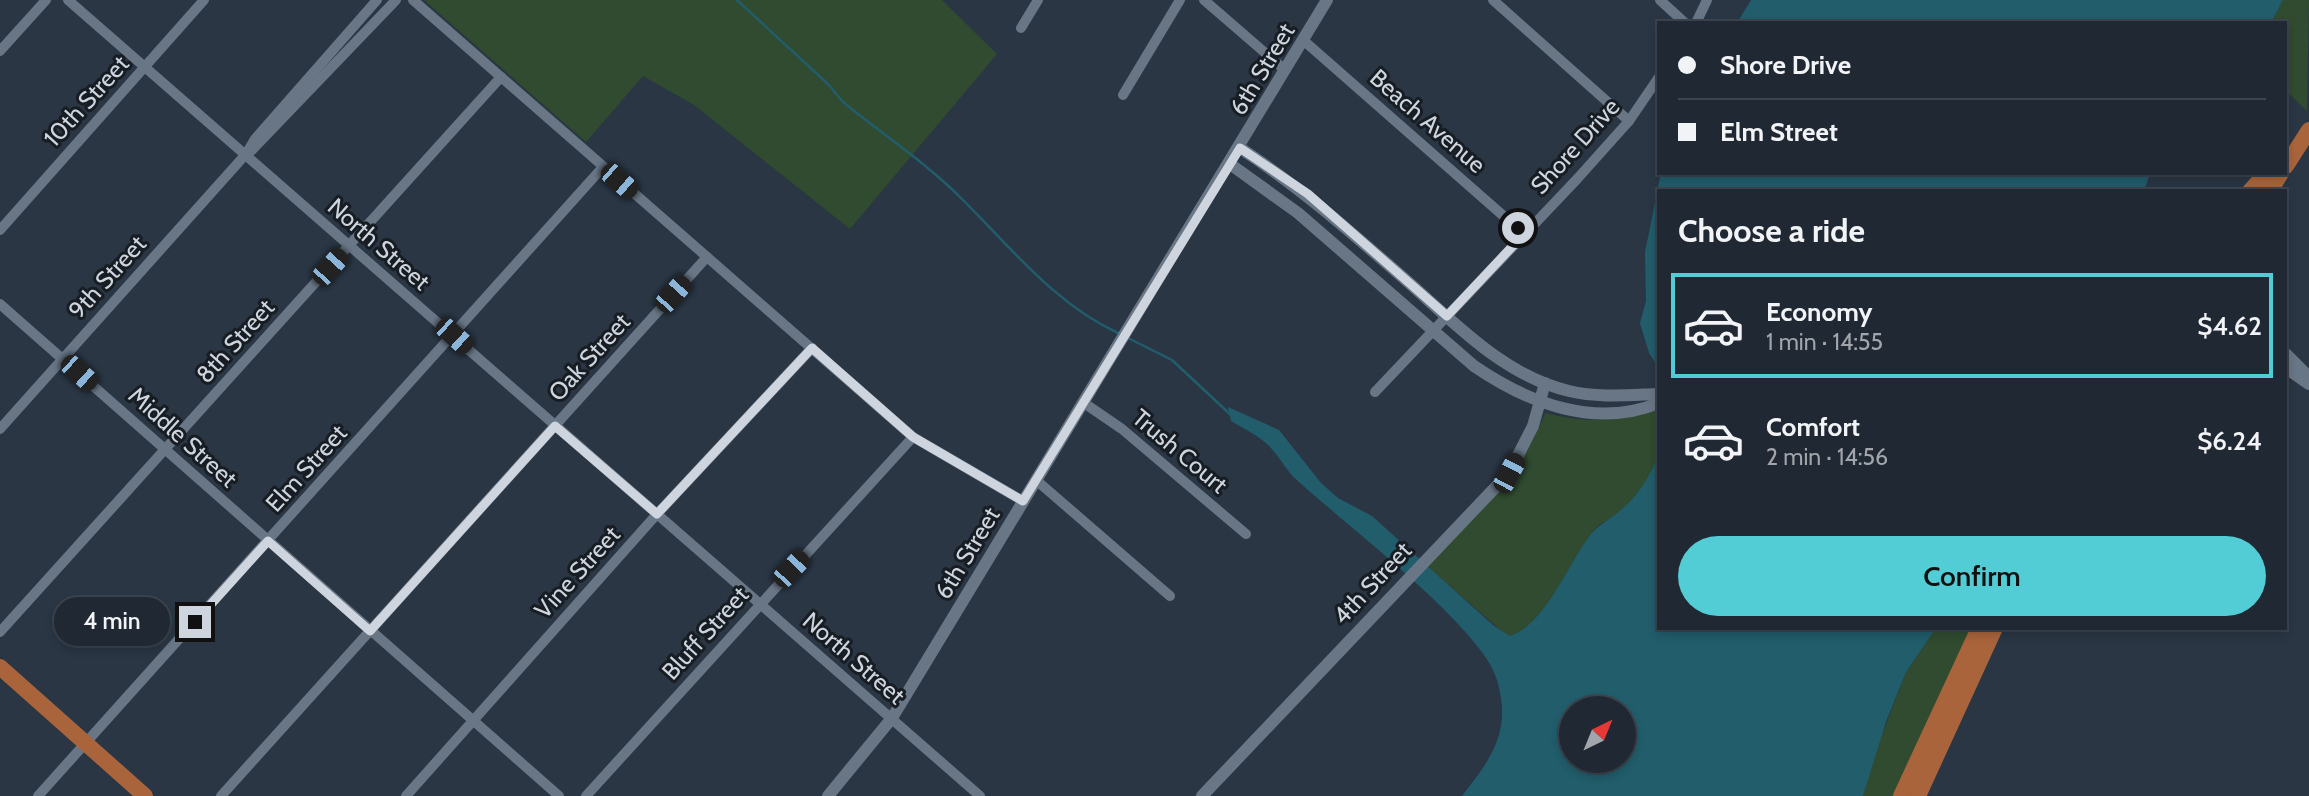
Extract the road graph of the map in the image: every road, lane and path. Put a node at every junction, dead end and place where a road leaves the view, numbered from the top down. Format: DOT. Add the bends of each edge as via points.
graph roads {
  1 [pos="46,0"];
  2 [pos="68,0"];
  3 [pos="204,0"];
  4 [pos="377,0"];
  5 [pos="396,0"];
  6 [pos="413,0"];
  7 [pos="1038,0"];
  8 [pos="1180,0"];
  9 [pos="1204,0"];
  10 [pos="1327,0"];
  11 [pos="1493,0"];
  12 [pos="1660,0"];
  13 [pos="1707,0"];
  14 [pos="1683,21"];
  15 [pos="1697,21"];
  16 [pos="1021,28"];
  17 [pos="1303,40"];
  18 [pos="0,51"];
  19 [pos="146,66"];
  20 [pos="1285,70"];
  21 [pos="501,77"];
  22 [pos="1657,80"];
  23 [pos="1123,95"];
  24 [pos="1629,121"];
  25 [pos="2309,130"];
  26 [pos="1240,148"];
  27 [pos="246,155"];
  28 [pos="2288,158"];
  29 [pos="1230,164"];
  30 [pos="603,167"];
  31 [pos="2264,175"];
  32 [pos="2252,189"];
  33 [pos="0,230"];
  34 [pos="1524,234"];
  35 [pos="349,247"];
  36 [pos="707,257"];
  37 [pos="0,304"];
  38 [pos="1447,316"];
  39 [pos="1435,331"];
  40 [pos="454,336"];
  41 [pos="812,348"];
  42 [pos="2287,355"];
  43 [pos="62,358"];
  44 [pos="2287,369"];
  45 [pos="2309,377"];
  46 [pos="1545,383"];
  47 [pos="2309,384"];
  48 [pos="1375,392"];
  49 [pos="1657,394"];
  50 [pos="1539,400"];
  51 [pos="1084,403"];
  52 [pos="1657,404"];
  53 [pos="555,426"];
  54 [pos="0,429"];
  55 [pos="913,437"];
  56 [pos="165,449"];
  57 [pos="1036,480"];
  58 [pos="1023,501"];
  59 [pos="657,514"];
  60 [pos="1246,534"];
  61 [pos="268,541"];
  62 [pos="1170,596"];
  63 [pos="759,604"];
  64 [pos="1978,630"];
  65 [pos="1994,630"];
  66 [pos="370,631"];
  67 [pos="0,632"];
  68 [pos="0,667"];
  69 [pos="892,718"];
  70 [pos="473,721"];
  71 [pos="86,743"];
  72 [pos="38,796"];
  73 [pos="145,796"];
  74 [pos="220,796"];
  75 [pos="405,796"];
  76 [pos="559,796"];
  77 [pos="586,796"];
  78 [pos="828,796"];
  79 [pos="980,796"];
  80 [pos="1202,796"];
  81 [pos="1901,796"];
  82 [pos="1918,796"];
  1 -- 18 [label="street"];
  2 -- 19 [label="street, North Street"];
  3 -- 19 [label="street, 10th Street"];
  4 -- 27 [label="street, 9th Street"];
  5 -- 27 [label="street, 9th Street"];
  6 -- 21 [label="street"];
  7 -- 16 [label="street"];
  8 -- 23 [label="street"];
  9 -- 20 [label="street"];
  10 -- 17 [label="street, 6th Street"];
  11 -- 24 [label="street"];
  12 -- 14 [label="street"];
  13 -- 15 [label="street"];
  17 -- 20 [label="street, 6th Street"];
  17 -- 34 [label="street, Beach Avenue"];
  19 -- 27 [label="street, North Street"];
  19 -- 33 [label="street, 10th Street"];
  20 -- 26 [label="street, 6th Street"];
  21 -- 30 [label="street"];
  21 -- 35 [label="street, 8th Street"];
  22 -- 24 [label="street, Shore Drive"];
  24 -- 34 [label="street, Shore Drive"];
  25 -- 28 [label="main road"];
  26 -- 29 [label="street, 6th Street"];
  26 -- 38 [label="street" via="1308,194"];
  27 -- 35 [label="street, North Street"];
  27 -- 43 [label="street, 9th Street"];
  29 -- 39 [label="street" via="1290,205"];
  29 -- 51 [label="street, 6th Street"];
  30 -- 36 [label="street"];
  30 -- 40 [label="street, Elm Street"];
  31 -- 32 [label="main road"];
  34 -- 38 [label="street, Shore Drive"];
  35 -- 40 [label="street, North Street"];
  35 -- 56 [label="street, 8th Street"];
  36 -- 41 [label="street"];
  36 -- 53 [label="street, Oak Street"];
  37 -- 43 [label="street, Middle Street"];
  38 -- 39 [label="street, Shore Drive"];
  38 -- 46 [label="street" via="1497,357"];
  39 -- 48 [label="street, Shore Drive"];
  39 -- 50 [label="street" via="1493,379"];
  40 -- 53 [label="street, North Street"];
  40 -- 61 [label="street, Elm Street"];
  41 -- 55 [label="street"];
  41 -- 59 [label="street, Vine Street"];
  42 -- 45 [label="street"];
  43 -- 54 [label="street, 9th Street"];
  43 -- 56 [label="street, Middle Street"];
  44 -- 47 [label="street"];
  46 -- 49 [label="street" via="1605,396"];
  46 -- 50 [label="street, 4th Street"];
  50 -- 52 [label="street" via="1576,413 1627,412"];
  50 -- 80 [label="street, 4th Street" via="1533,426 1509,473"];
  51 -- 57 [label="street, 6th Street"];
  51 -- 60 [label="street, Trush Court" via="1122,429"];
  53 -- 59 [label="street, North Street"];
  53 -- 66 [label="street, Oak Street"];
  55 -- 58 [label="street"];
  55 -- 63 [label="street, Bluff Street"];
  56 -- 61 [label="street, Middle Street"];
  56 -- 67 [label="street, 8th Street"];
  57 -- 58 [label="street, 6th Street"];
  57 -- 62 [label="street"];
  58 -- 69 [label="street, 6th Street"];
  59 -- 63 [label="street, North Street"];
  59 -- 70 [label="street, Vine Street"];
  61 -- 66 [label="street, Middle Street"];
  61 -- 71 [label="street, Elm Street"];
  63 -- 69 [label="street, North Street"];
  63 -- 77 [label="street, Bluff Street"];
  64 -- 81 [label="main road"];
  65 -- 82 [label="main road"];
  66 -- 70 [label="street, Middle Street"];
  66 -- 74 [label="street, Oak Street"];
  68 -- 71 [label="main road"];
  69 -- 78 [label="street, 6th Street"];
  69 -- 79 [label="street, North Street"];
  70 -- 75 [label="street, Vine Street"];
  70 -- 76 [label="street, Middle Street"];
  71 -- 72 [label="street, Elm Street"];
  71 -- 73 [label="main road"];
}
